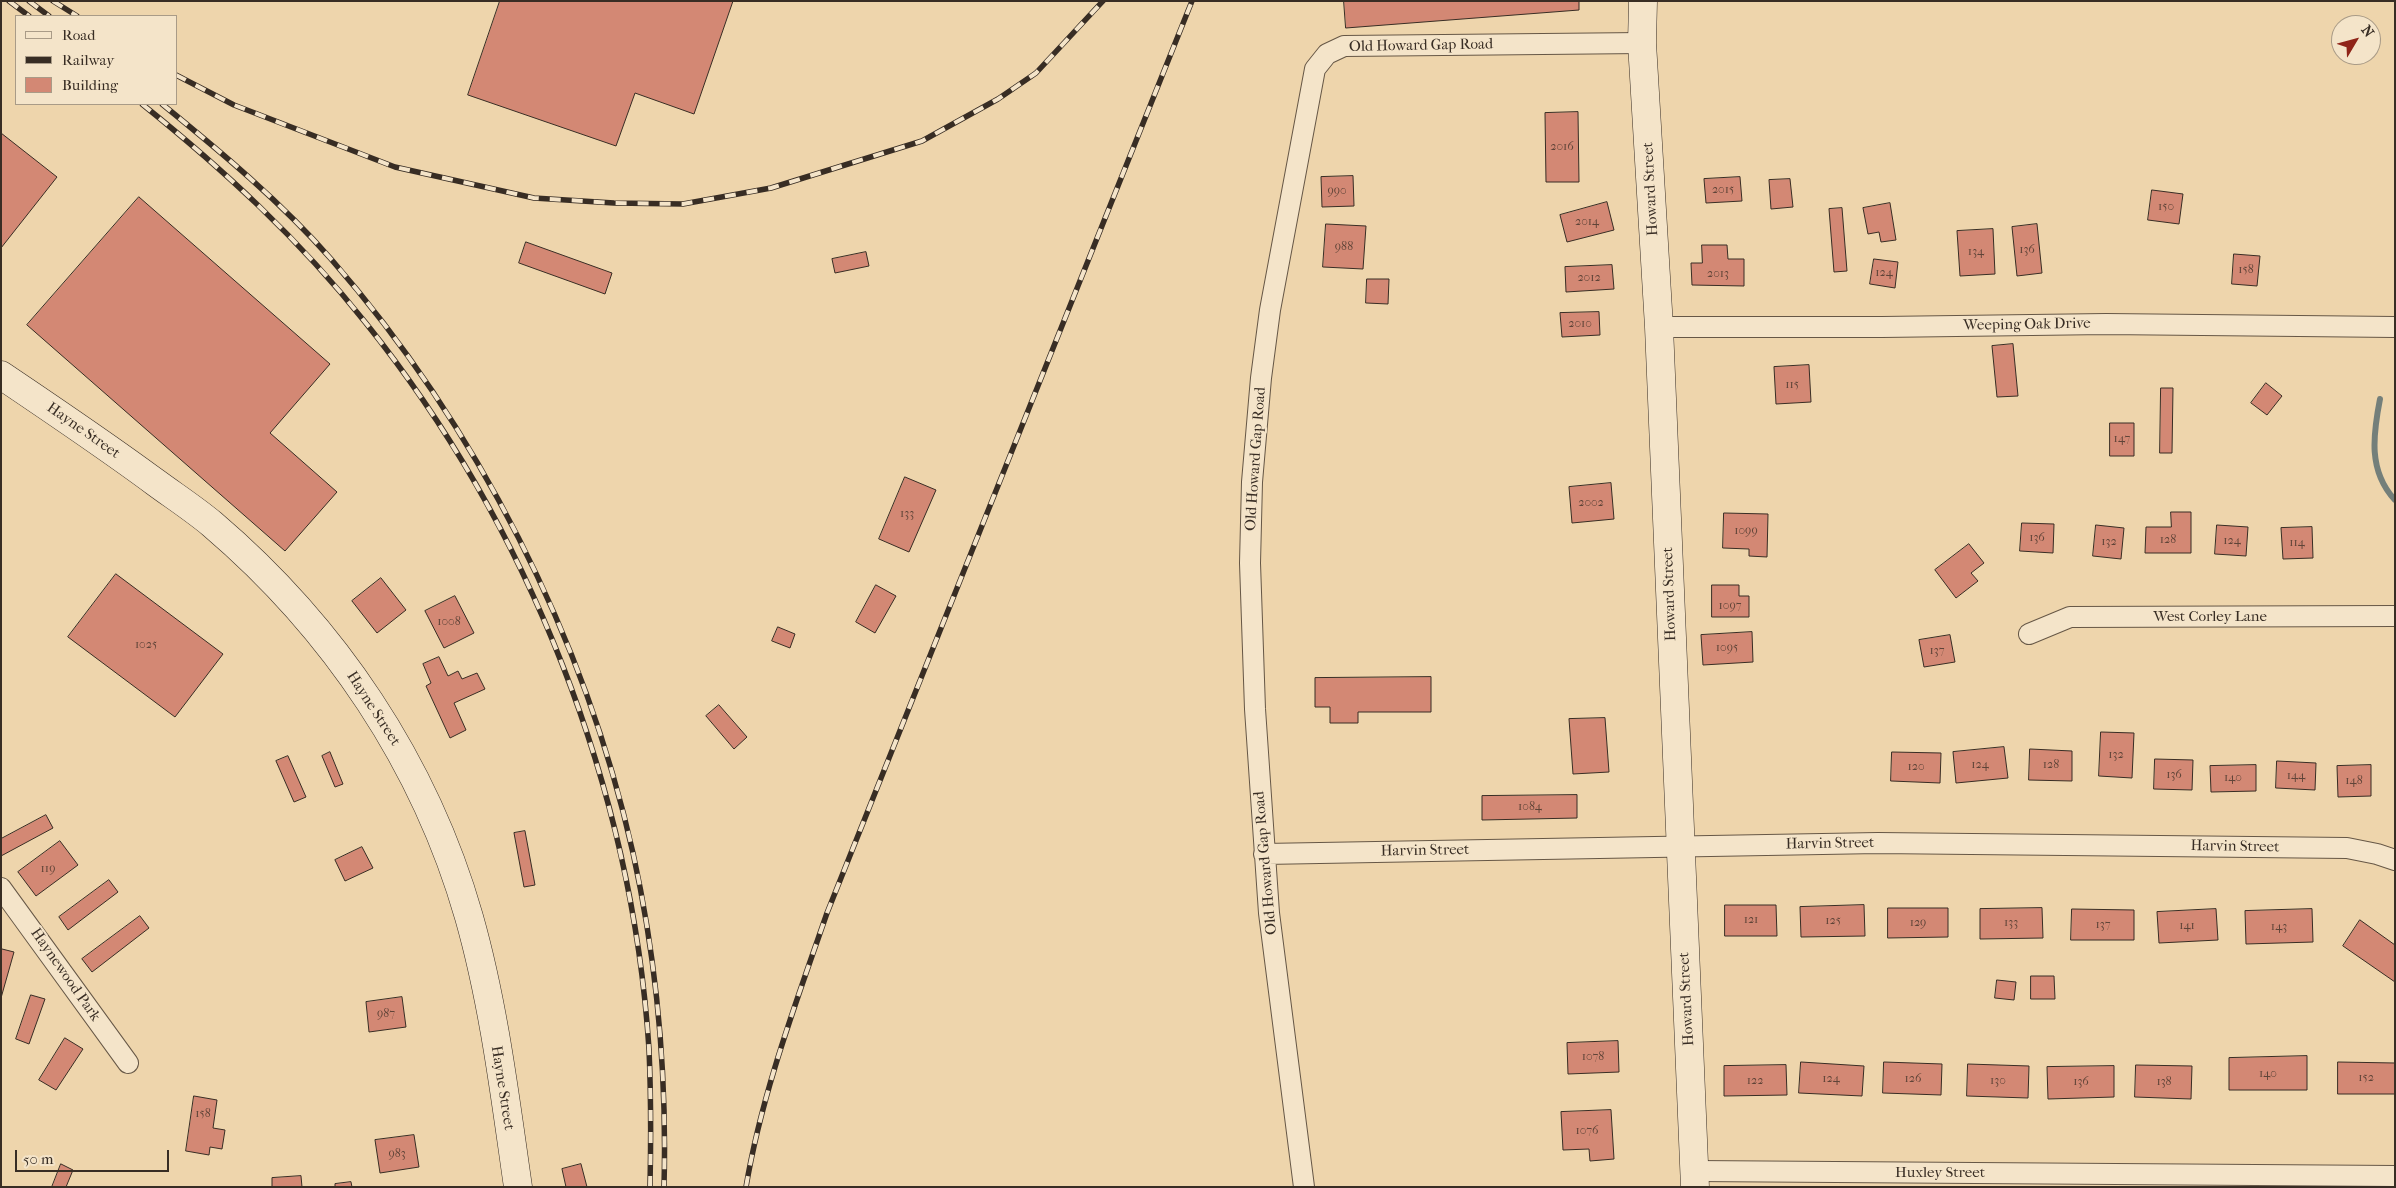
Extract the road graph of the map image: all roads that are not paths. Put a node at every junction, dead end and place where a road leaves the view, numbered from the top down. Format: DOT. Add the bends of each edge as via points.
graph roads {
  1 [pos="1643,1"];
  2 [pos="1642,43"];
  3 [pos="2395,326"];
  4 [pos="1659,327"];
  5 [pos="1,375"];
  6 [pos="2395,616"];
  7 [pos="2029,634"];
  8 [pos="1680,846"];
  9 [pos="1264,854"];
  10 [pos="2395,860"];
  11 [pos="1,888"];
  12 [pos="128,1063"];
  13 [pos="2395,1176"];
  14 [pos="1695,1179"];
  15 [pos="518,1187"];
  16 [pos="1304,1187"];
  1 -- 2 [label="street, Howard Street"];
  2 -- 4 [label="street, Howard Street"];
  2 -- 9 [label="street, Old Howard Gap Road" via="1344,46 1326,54 1315,69 1270,310 1252,482 1250,563"];
  3 -- 4 [label="street, Weeping Oak Drive"];
  4 -- 8 [label="street, Howard Street"];
  5 -- 15 [label="street, Hayne Street" via="211,523 267,574 299,609 364,691 416,778 441,835 469,917 482,969"];
  6 -- 7 [label="street, West Corley Lane" via="2070,617"];
  8 -- 9 [label="street, Harvin Street"];
  8 -- 10 [label="street, Harvin Street" via="1878,844 2348,848"];
  8 -- 14 [label="street, Howard Street"];
  9 -- 16 [label="street, Old Howard Gap Road"];
  11 -- 12 [label="street, Haynewood Park"];
  13 -- 14 [label="street, Huxley Street"];
}
